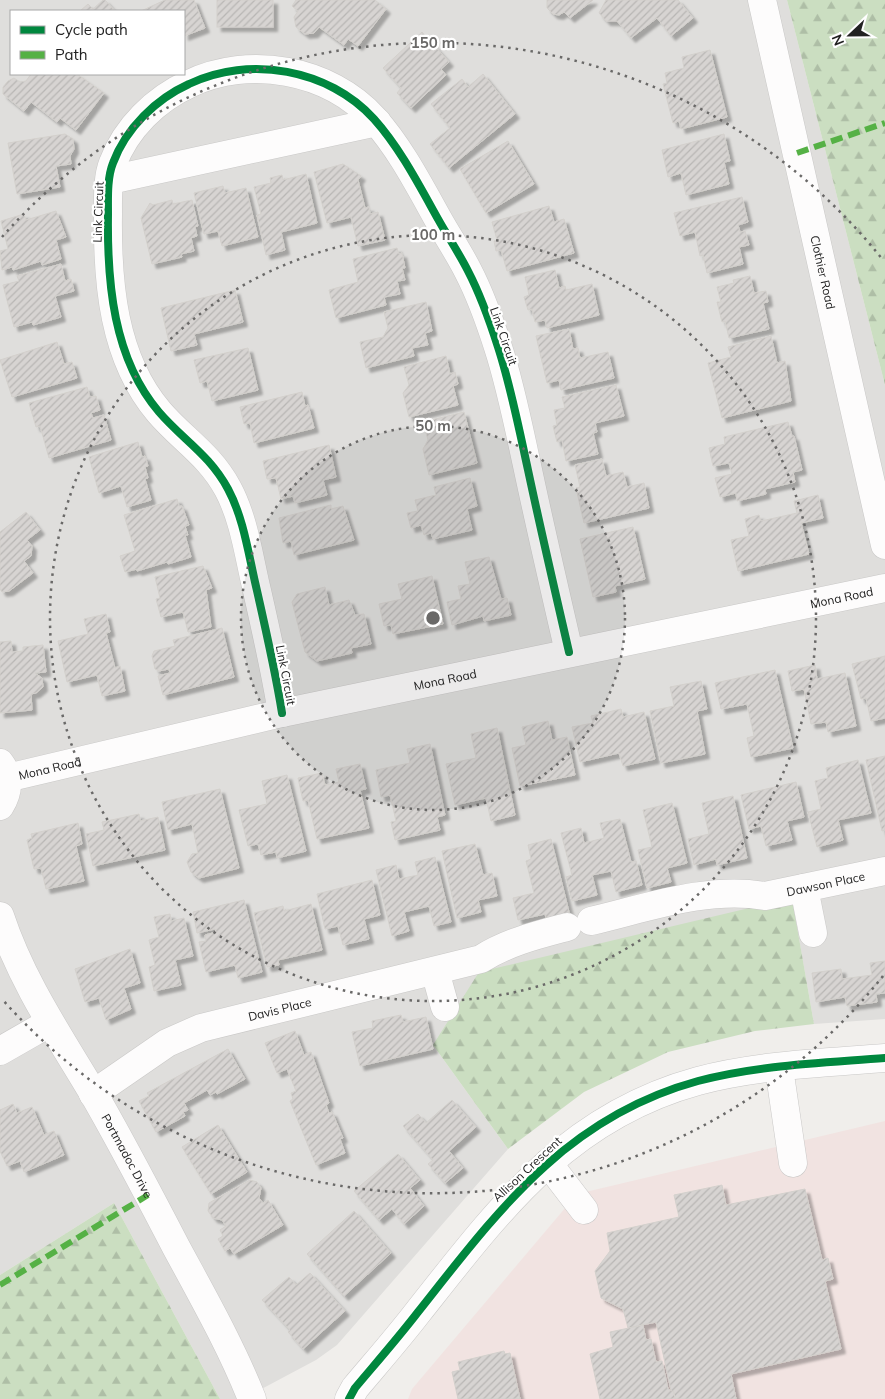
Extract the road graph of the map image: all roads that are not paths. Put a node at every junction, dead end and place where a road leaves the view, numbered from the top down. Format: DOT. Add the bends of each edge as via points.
graph roads {
  1 [pos="762,0"];
  2 [pos="376,122"];
  3 [pos="110,180"];
  4 [pos="885,545"];
  5 [pos="885,588"];
  6 [pos="570,652"];
  7 [pos="282,713"];
  8 [pos="4,770"];
  9 [pos="0,806"];
  10 [pos="885,871"];
  11 [pos="804,888"];
  12 [pos="0,916"];
  13 [pos="579,924"];
  14 [pos="813,933"];
  15 [pos="435,971"];
  16 [pos="445,1007"];
  17 [pos="49,1022"];
  18 [pos="0,1052"];
  19 [pos="885,1058"];
  20 [pos="779,1068"];
  21 [pos="93,1094"];
  22 [pos="548,1163"];
  23 [pos="793,1163"];
  24 [pos="584,1210"];
  25 [pos="252,1399"];
  26 [pos="350,1399"];
  1 -- 4 [label="street, Clothier Road"];
  2 -- 3 [label="street, Link Circuit"];
  2 -- 3 [label="street, Link Circuit" via="339,91 300,75 248,69 222,72 180,88 142,117 121,146"];
  2 -- 6 [label="street, Link Circuit" via="408,166 469,272 498,347"];
  3 -- 7 [label="street, Link Circuit" via="108,251 116,318 125,355 150,401 216,470 238,509"];
  5 -- 6 [label="street, Mona Road"];
  6 -- 7 [label="street, Mona Road"];
  7 -- 8 [label="street, Mona Road"];
  8 -- 9 [label="street" via="7,788"];
  10 -- 11 [label="street, Dawson Place"];
  11 -- 13 [label="street, Dawson Place" via="765,896 712,894"];
  11 -- 14 [label="street"];
  12 -- 17 [label="street, Portmadoc Drive" via="8,940"];
  13 -- 15 [label="street, Davis Place" via="526,937 497,949 481,960"];
  15 -- 16 [label="street"];
  15 -- 21 [label="street, Davis Place" via="201,1028 167,1043"];
  17 -- 18 [label="street"];
  17 -- 21 [label="street, Portmadoc Drive"];
  19 -- 20 [label="street, Allison Crescent"];
  20 -- 22 [label="street, Allison Crescent" via="736,1073 669,1091 603,1121"];
  20 -- 23 [label="street"];
  21 -- 25 [label="street, Portmadoc Drive" via="236,1359"];
  22 -- 24 [label="street"];
  22 -- 26 [label="street, Allison Crescent" via="500,1210 355,1388"];
}
